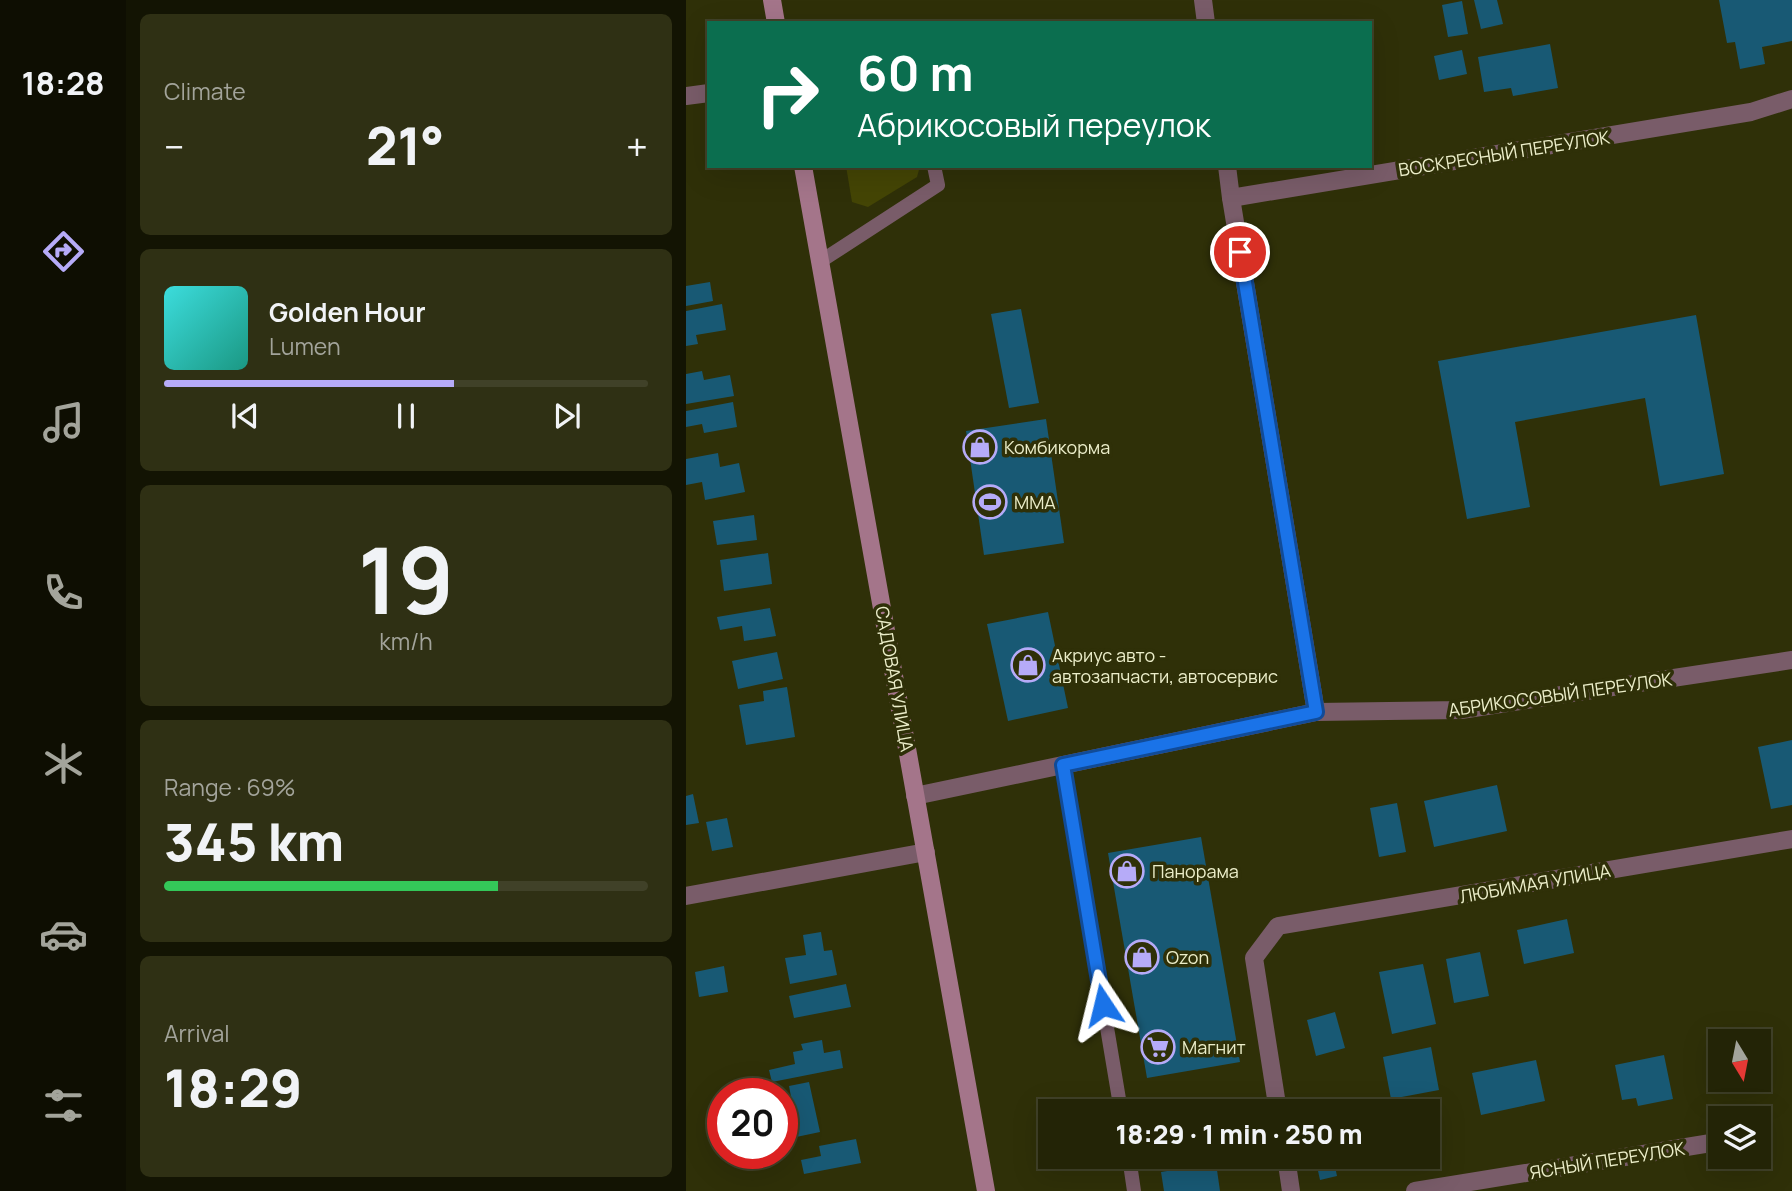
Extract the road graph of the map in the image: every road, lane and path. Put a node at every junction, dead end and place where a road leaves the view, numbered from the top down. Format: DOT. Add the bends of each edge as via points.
graph roads {
  1 [pos="772,0"];
  2 [pos="1203,0"];
  3 [pos="776,21"];
  4 [pos="1206,21"];
  5 [pos="707,93"];
  6 [pos="686,96"];
  7 [pos="1792,99"];
  8 [pos="803,168"];
  9 [pos="934,168"];
  10 [pos="1227,168"];
  11 [pos="1231,198"];
  12 [pos="821,261"];
  13 [pos="1792,660"];
  14 [pos="1316,712"];
  15 [pos="1063,765"];
  16 [pos="915,796"];
  17 [pos="1792,839"];
  18 [pos="926,852"];
  19 [pos="686,896"];
  20 [pos="1119,1099"];
  21 [pos="1276,1099"];
  22 [pos="1708,1143"];
  23 [pos="1131,1169"];
  24 [pos="1288,1169"];
  25 [pos="985,1191"];
  26 [pos="1135,1191"];
  27 [pos="1291,1191"];
  28 [pos="1415,1191"];
  1 -- 3 [label="main road"];
  2 -- 4 [label="street"];
  5 -- 6 [label="street"];
  7 -- 11 [label="street, ВОСКРЕСНЫЙ ПЕРЕУЛОК" via="1751,112"];
  8 -- 12 [label="main road, САДОВАЯ УЛИЦА"];
  9 -- 12 [label="lane" via="938,185"];
  10 -- 11 [label="street"];
  11 -- 14 [label="street"];
  12 -- 16 [label="main road, САДОВАЯ УЛИЦА"];
  13 -- 14 [label="street, АБРИКОСОВЫЙ ПЕРЕУЛОК" via="1461,710"];
  14 -- 15 [label="street, АБРИКОСОВЫЙ ПЕРЕУЛОК"];
  15 -- 16 [label="street, АБРИКОСОВЫЙ ПЕРЕУЛОК"];
  15 -- 20 [label="lane"];
  16 -- 18 [label="main road, САДОВАЯ УЛИЦА"];
  17 -- 21 [label="street, ЛЮБИМАЯ УЛИЦА" via="1278,926 1254,958"];
  18 -- 19 [label="street"];
  18 -- 25 [label="main road, САДОВАЯ УЛИЦА"];
  22 -- 28 [label="street, ЯСНЫЙ ПЕРЕУЛОК"];
  23 -- 26 [label="lane"];
  24 -- 27 [label="street"];
}
